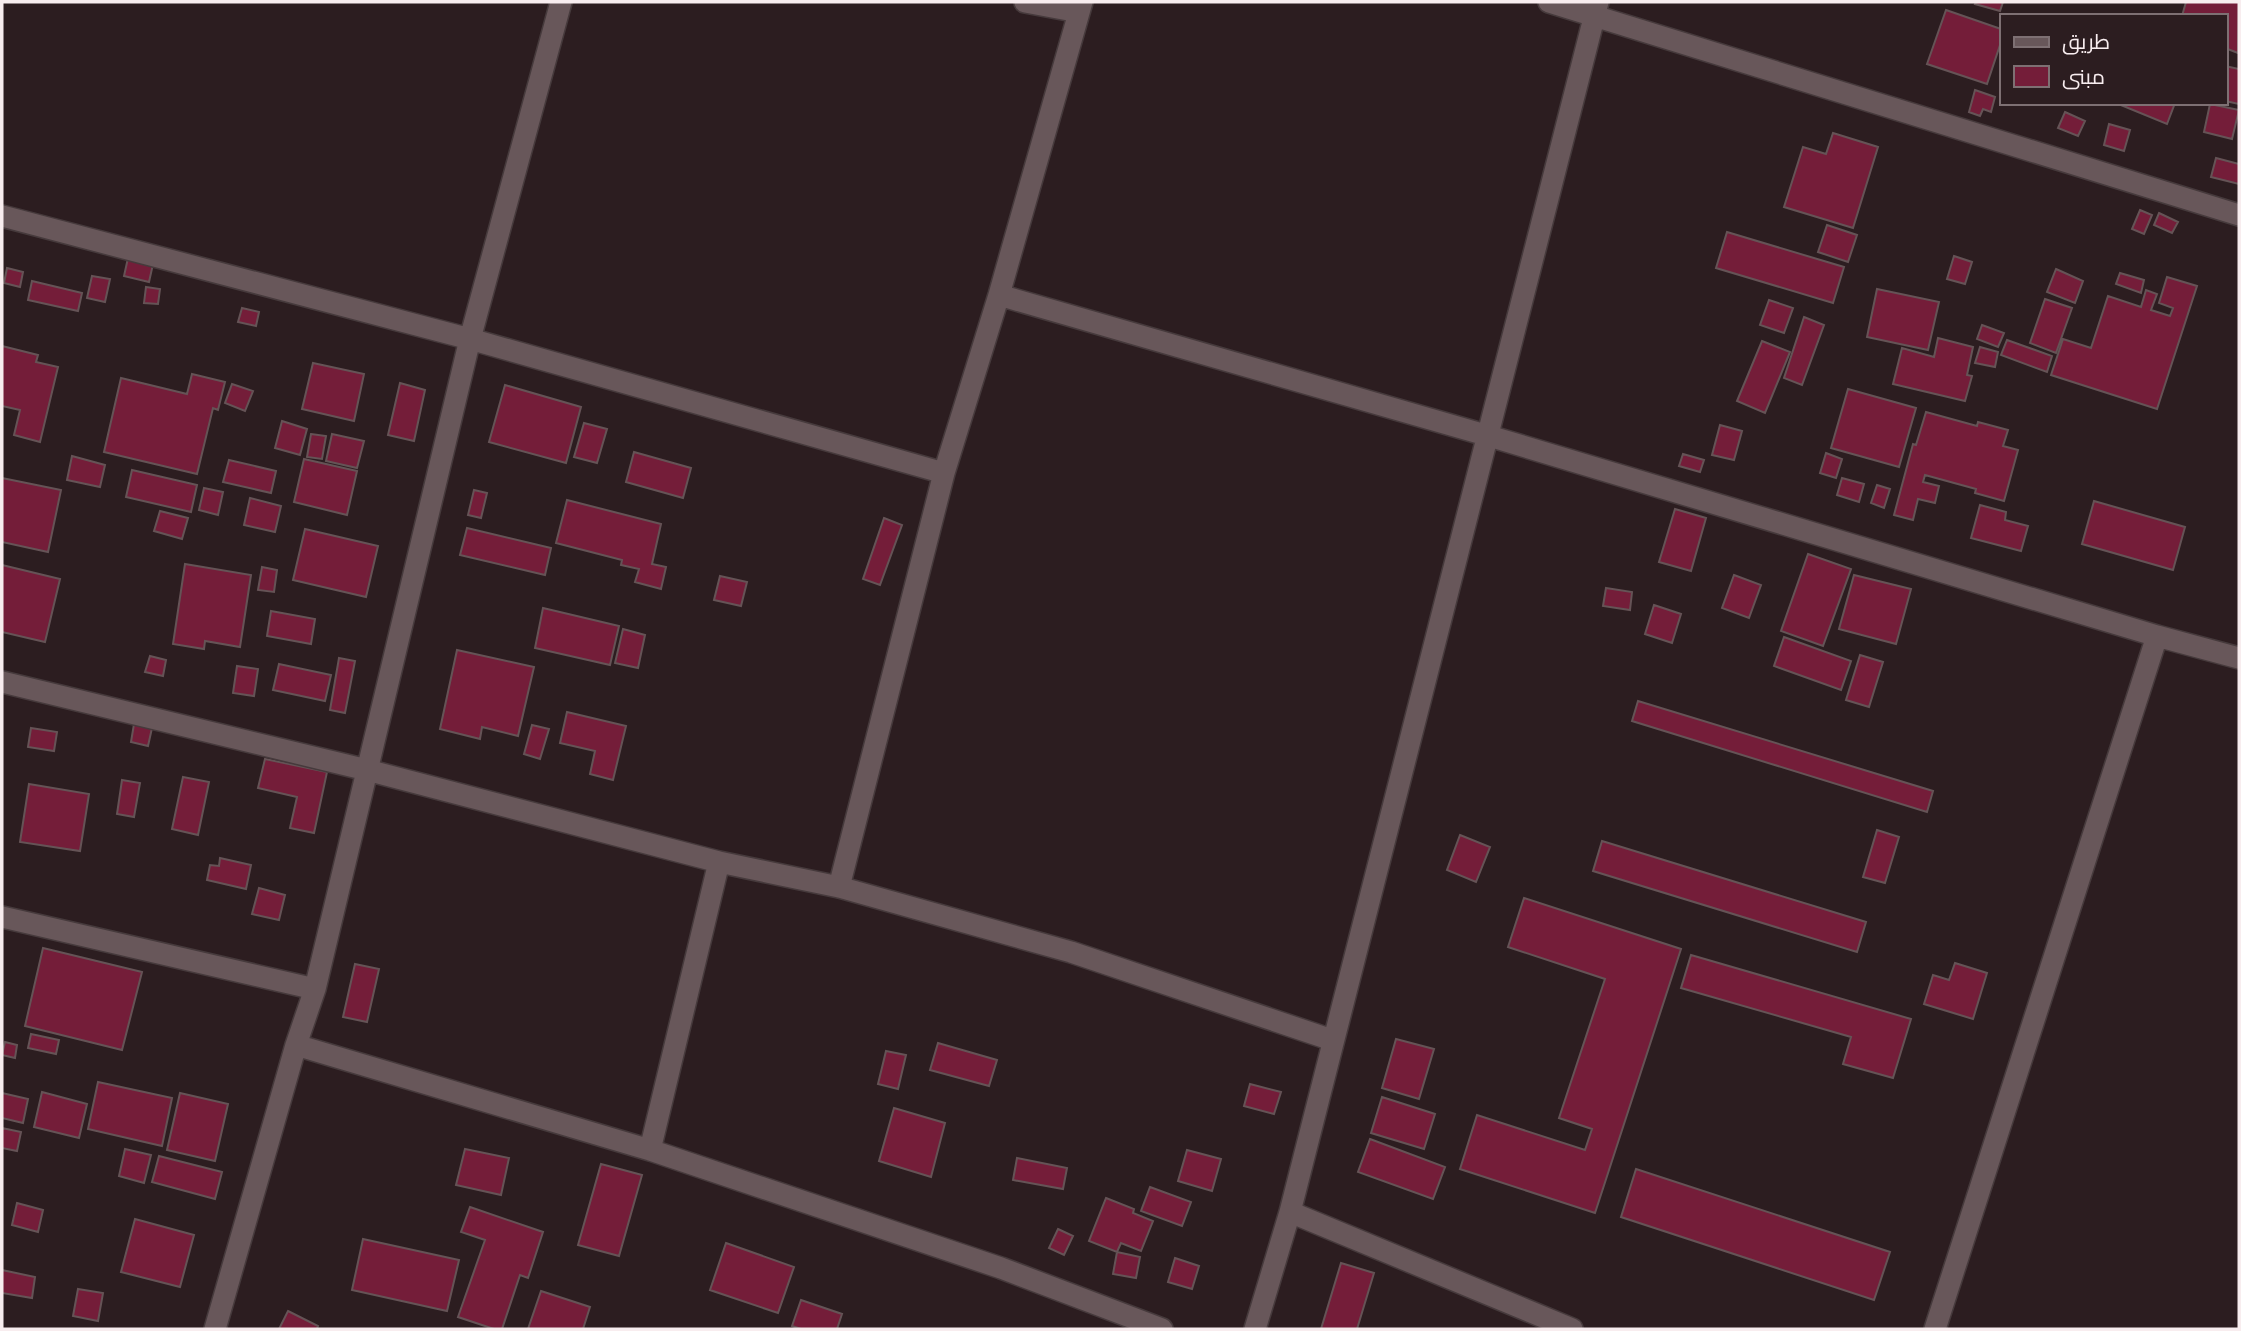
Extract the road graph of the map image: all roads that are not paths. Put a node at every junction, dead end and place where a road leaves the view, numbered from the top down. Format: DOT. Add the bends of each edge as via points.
graph roads {
  1 [pos="561,2"];
  2 [pos="1025,2"];
  3 [pos="1549,2"];
  4 [pos="1081,7"];
  5 [pos="1596,9"];
  6 [pos="2239,215"];
  7 [pos="2,216"];
  8 [pos="999,295"];
  9 [pos="470,339"];
  10 [pos="1489,436"];
  11 [pos="944,473"];
  12 [pos="2157,636"];
  13 [pos="2239,659"];
  14 [pos="2,682"];
  15 [pos="367,770"];
  16 [pos="719,862"];
  17 [pos="838,887"];
  18 [pos="2,916"];
  19 [pos="315,989"];
  20 [pos="1332,1040"];
  21 [pos="296,1045"];
  22 [pos="650,1150"];
  23 [pos="1290,1212"];
  24 [pos="215,1329"];
  25 [pos="1162,1329"];
  26 [pos="1255,1329"];
  27 [pos="1572,1329"];
  28 [pos="1935,1329"];
  1 -- 9 [label="street"];
  2 -- 4 [label="street"];
  3 -- 5 [label="street"];
  4 -- 8 [label="street"];
  5 -- 6 [label="street"];
  5 -- 10 [label="street"];
  7 -- 9 [label="street"];
  8 -- 10 [label="street"];
  8 -- 11 [label="street"];
  9 -- 11 [label="street"];
  9 -- 15 [label="street"];
  10 -- 12 [label="street"];
  10 -- 20 [label="street"];
  11 -- 17 [label="street"];
  12 -- 13 [label="street"];
  12 -- 28 [label="street"];
  14 -- 15 [label="street"];
  15 -- 16 [label="street"];
  15 -- 19 [label="street"];
  16 -- 17 [label="street"];
  16 -- 22 [label="street"];
  17 -- 20 [label="street" via="1071,952"];
  18 -- 19 [label="street"];
  19 -- 21 [label="street"];
  20 -- 23 [label="street"];
  21 -- 22 [label="street"];
  21 -- 24 [label="street"];
  22 -- 25 [label="street" via="1001,1268"];
  23 -- 26 [label="street"];
  23 -- 27 [label="street"];
}
